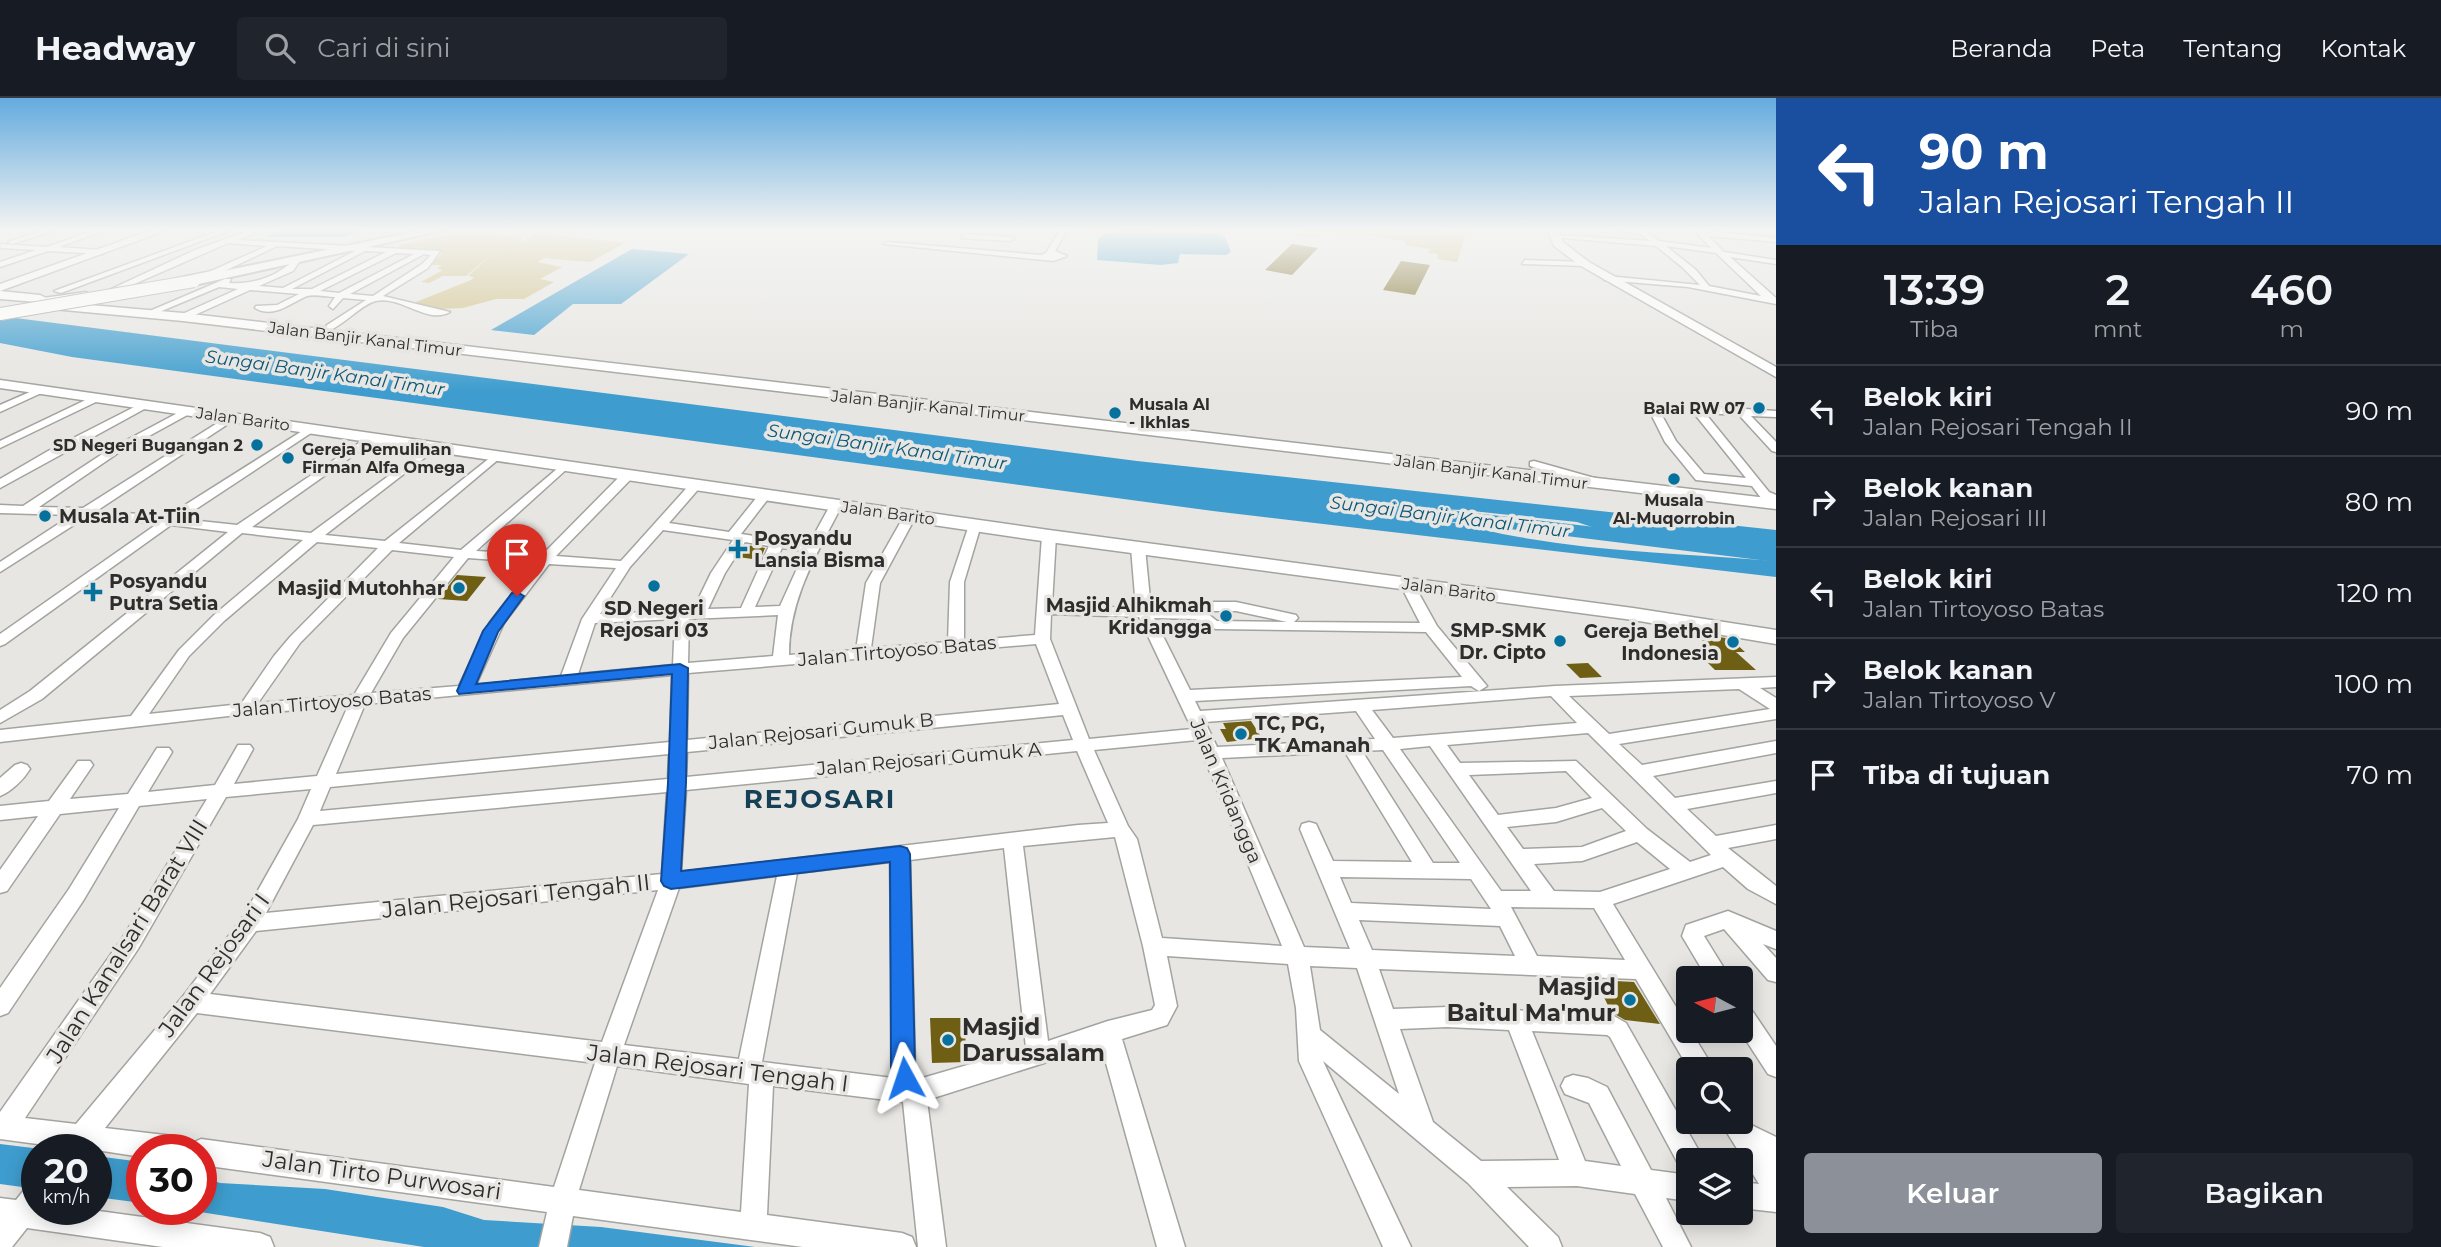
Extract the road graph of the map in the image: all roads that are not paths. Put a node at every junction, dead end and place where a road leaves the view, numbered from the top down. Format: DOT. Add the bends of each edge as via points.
graph roads {
  1 [pos="80,284"];
  2 [pos="128,284"];
  3 [pos="149,284"];
  4 [pos="151,284"];
  5 [pos="222,284"];
  6 [pos="258,284"];
  7 [pos="294,284"];
  8 [pos="328,284"];
  9 [pos="363,284"];
  10 [pos="397,284"];
  11 [pos="1617,284"];
  12 [pos="1674,284"];
  13 [pos="1703,284"];
  14 [pos="1754,284"];
  15 [pos="219,285"];
  16 [pos="253,286"];
  17 [pos="1706,288"];
  18 [pos="285,289"];
  19 [pos="113,290"];
  20 [pos="313,291"];
  21 [pos="0,295"];
  22 [pos="341,295"];
  23 [pos="373,298"];
  24 [pos="38,299"];
  25 [pos="1774,301"];
  26 [pos="333,306"];
  27 [pos="259,307"];
  28 [pos="186,311"];
  29 [pos="0,312"];
  30 [pos="446,312"];
  31 [pos="149,313"];
  32 [pos="337,323"];
  33 [pos="1776,373"];
  34 [pos="0,384"];
  35 [pos="43,390"];
  36 [pos="96,398"];
  37 [pos="144,405"];
  38 [pos="0,409"];
  39 [pos="1697,410"];
  40 [pos="187,411"];
  41 [pos="1742,412"];
  42 [pos="1776,414"];
  43 [pos="230,418"];
  44 [pos="310,429"];
  45 [pos="371,438"];
  46 [pos="0,445"];
  47 [pos="432,447"];
  48 [pos="1776,449"];
  49 [pos="496,456"];
  50 [pos="1534,464"];
  51 [pos="564,466"];
  52 [pos="628,475"];
  53 [pos="1754,483"];
  54 [pos="0,484"];
  55 [pos="696,485"];
  56 [pos="1606,485"];
  57 [pos="765,495"];
  58 [pos="1772,499"];
  59 [pos="836,505"];
  60 [pos="6,509"];
  61 [pos="27,509"];
  62 [pos="86,512"];
  63 [pos="0,516"];
  64 [pos="910,516"];
  65 [pos="166,523"];
  66 [pos="975,525"];
  67 [pos="660,526"];
  68 [pos="238,530"];
  69 [pos="1049,536"];
  70 [pos="314,537"];
  71 [pos="737,537"];
  72 [pos="777,543"];
  73 [pos="390,544"];
  74 [pos="813,548"];
  75 [pos="1138,548"];
  76 [pos="464,554"];
  77 [pos="547,558"];
  78 [pos="625,565"];
  79 [pos="0,568"];
  80 [pos="1407,584"];
  81 [pos="1044,609"];
  82 [pos="784,610"];
  83 [pos="746,612"];
  84 [pos="1144,613"];
  85 [pos="690,614"];
  86 [pos="589,620"];
  87 [pos="1430,628"];
  88 [pos="1776,638"];
  89 [pos="1042,639"];
  90 [pos="0,641"];
  91 [pos="956,645"];
  92 [pos="863,652"];
  93 [pos="781,661"];
  94 [pos="680,668"];
  95 [pos="568,680"];
  96 [pos="1474,681"];
  97 [pos="1740,682"];
  98 [pos="1776,682"];
  99 [pos="465,691"];
  100 [pos="1555,691"];
  101 [pos="1489,695"];
  102 [pos="1184,696"];
  103 [pos="359,700"];
  104 [pos="1360,704"];
  105 [pos="1776,706"];
  106 [pos="246,709"];
  107 [pos="1067,709"];
  108 [pos="1776,714"];
  109 [pos="0,717"];
  110 [pos="1195,717"];
  111 [pos="136,721"];
  112 [pos="1592,727"];
  113 [pos="1203,734"];
  114 [pos="0,736"];
  115 [pos="1434,740"];
  116 [pos="1606,740"];
  117 [pos="1388,744"];
  118 [pos="678,745"];
  119 [pos="1083,745"];
  120 [pos="1350,746"];
  121 [pos="1776,747"];
  122 [pos="244,749"];
  123 [pos="163,752"];
  124 [pos="1211,753"];
  125 [pos="84,765"];
  126 [pos="20,769"];
  127 [pos="1457,769"];
  128 [pos="1638,772"];
  129 [pos="325,782"];
  130 [pos="677,783"];
  131 [pos="1776,787"];
  132 [pos="0,789"];
  133 [pos="222,791"];
  134 [pos="135,798"];
  135 [pos="1606,800"];
  136 [pos="1671,805"];
  137 [pos="55,807"];
  138 [pos="0,813"];
  139 [pos="307,819"];
  140 [pos="1494,822"];
  141 [pos="1309,828"];
  142 [pos="1120,830"];
  143 [pos="1640,834"];
  144 [pos="1773,836"];
  145 [pos="1013,840"];
  146 [pos="1719,851"];
  147 [pos="900,854"];
  148 [pos="1519,857"];
  149 [pos="789,866"];
  150 [pos="1327,869"];
  151 [pos="1427,870"];
  152 [pos="1477,871"];
  153 [pos="1687,871"];
  154 [pos="671,881"];
  155 [pos="0,885"];
  156 [pos="1776,897"];
  157 [pos="1496,899"];
  158 [pos="1548,899"];
  159 [pos="1600,900"];
  160 [pos="1345,911"];
  161 [pos="1507,918"];
  162 [pos="1728,919"];
  163 [pos="250,923"];
  164 [pos="1776,940"];
  165 [pos="1154,946"];
  166 [pos="1297,956"];
  167 [pos="1365,958"];
  168 [pos="1530,964"];
  169 [pos="1711,966"];
  170 [pos="1643,970"];
  171 [pos="1776,973"];
  172 [pos="192,1002"];
  173 [pos="0,1006"];
  174 [pos="1385,1018"];
  175 [pos="1516,1020"];
  176 [pos="1108,1031"];
  177 [pos="1754,1033"];
  178 [pos="1310,1036"];
  179 [pos="609,1055"];
  180 [pos="1038,1055"];
  181 [pos="1695,1057"];
  182 [pos="1776,1066"];
  183 [pos="755,1073"];
  184 [pos="1573,1086"];
  185 [pos="914,1093"];
  186 [pos="1,1127"];
  187 [pos="1423,1129"];
  188 [pos="30,1134"];
  189 [pos="84,1134"];
  190 [pos="1741,1134"];
  191 [pos="1749,1134"];
  192 [pos="1683,1148"];
  193 [pos="1776,1150"];
  194 [pos="217,1155"];
  195 [pos="1477,1174"];
  196 [pos="1577,1174"];
  197 [pos="1644,1183"];
  198 [pos="1676,1187"];
  199 [pos="1776,1187"];
  200 [pos="1753,1196"];
  201 [pos="1776,1199"];
  202 [pos="21,1206"];
  203 [pos="112,1222"];
  204 [pos="559,1222"];
  205 [pos="753,1227"];
  206 [pos="0,1241"];
  207 [pos="254,1247"];
  208 [pos="260,1247"];
  209 [pos="902,1247"];
  210 [pos="932,1247"];
  211 [pos="1171,1247"];
  212 [pos="1397,1247"];
  213 [pos="1553,1247"];
  214 [pos="1677,1247"];
  1 -- 24 [label="street"];
  2 -- 19 [label="street"];
  3 -- 19 [label="street"];
  4 -- 29 [label="main road, bridge"];
  5 -- 15 [label="street"];
  6 -- 16 [label="street"];
  7 -- 18 [label="street"];
  8 -- 20 [label="street"];
  9 -- 22 [label="street"];
  10 -- 23 [label="street"];
  11 -- 33 [label="street"];
  12 -- 17 [label="street"];
  13 -- 17 [label="street"];
  14 -- 25 [label="street"];
  15 -- 16 [label="street"];
  15 -- 28 [label="street"];
  16 -- 18 [label="street"];
  16 -- 28 [label="street" via="210,306"];
  17 -- 25 [label="street"];
  18 -- 20 [label="street"];
  19 -- 24 [label="street"];
  20 -- 22 [label="street"];
  20 -- 27 [label="street" via="279,308"];
  21 -- 24 [label="street, Jalan Banjir Kanal Timur"];
  22 -- 23 [label="street"];
  22 -- 26 [label="street"];
  23 -- 30 [label="street"];
  23 -- 32 [label="street"];
  24 -- 31 [label="street, Jalan Banjir Kanal Timur" via="53,305"];
  28 -- 31 [label="street, Jalan Banjir Kanal Timur"];
  28 -- 31 [label="street" via="168,307"];
  28 -- 56 [label="street, Jalan Banjir Kanal Timur"];
  34 -- 35 [label="street, Jalan Barito"];
  35 -- 36 [label="street, Jalan Barito"];
  35 -- 38 [label="street"];
  36 -- 37 [label="street, Jalan Barito"];
  36 -- 46 [label="street"];
  37 -- 40 [label="street, Jalan Barito"];
  37 -- 54 [label="street"];
  39 -- 41 [label="street"];
  39 -- 53 [label="street"];
  39 -- 53 [label="street" via="1652,406 1671,442 1700,477"];
  40 -- 43 [label="street, Jalan Barito"];
  40 -- 61 [label="street" via="114,451"];
  41 -- 42 [label="street"];
  41 -- 48 [label="street"];
  43 -- 44 [label="street, Jalan Barito"];
  43 -- 62 [label="street"];
  44 -- 45 [label="street, Jalan Barito"];
  44 -- 65 [label="street"];
  45 -- 47 [label="street, Jalan Barito"];
  45 -- 68 [label="street"];
  47 -- 49 [label="street, Jalan Barito"];
  47 -- 70 [label="street"];
  49 -- 51 [label="street, Jalan Barito"];
  49 -- 73 [label="street"];
  50 -- 56 [label="street"];
  51 -- 52 [label="street, Jalan Barito"];
  51 -- 76 [label="street, Jalan Rejosari I"];
  52 -- 55 [label="street, Jalan Barito"];
  52 -- 77 [label="street"];
  53 -- 58 [label="street"];
  55 -- 57 [label="street, Jalan Barito"];
  55 -- 67 [label="street"];
  56 -- 58 [label="street, Jalan Banjir Kanal Timur"];
  57 -- 59 [label="street, Jalan Barito"];
  57 -- 71 [label="street"];
  59 -- 64 [label="street, Jalan Barito"];
  59 -- 74 [label="street"];
  60 -- 61 [label="street"];
  60 -- 63 [label="street"];
  61 -- 62 [label="street"];
  62 -- 65 [label="street"];
  62 -- 79 [label="street"];
  64 -- 66 [label="street, Jalan Barito"];
  64 -- 92 [label="street" via="873,583"];
  65 -- 68 [label="street"];
  65 -- 90 [label="street"];
  66 -- 69 [label="street, Jalan Barito"];
  66 -- 91 [label="street" via="957,582"];
  67 -- 71 [label="street"];
  67 -- 78 [label="street"];
  68 -- 70 [label="street"];
  68 -- 109 [label="street" via="36,695"];
  69 -- 75 [label="street, Jalan Barito"];
  69 -- 81 [label="street"];
  70 -- 73 [label="street"];
  70 -- 111 [label="street" via="201,635"];
  71 -- 72 [label="street"];
  71 -- 85 [label="street"];
  72 -- 74 [label="street"];
  72 -- 83 [label="street"];
  73 -- 76 [label="street"];
  73 -- 106 [label="street" via="288,647"];
  74 -- 82 [label="street"];
  75 -- 80 [label="street, Jalan Barito"];
  75 -- 84 [label="street, Jalan Kridangga"];
  76 -- 77 [label="street"];
  76 -- 103 [label="street, Jalan Rejosari I" via="396,636"];
  77 -- 78 [label="street"];
  77 -- 99 [label="street" via="491,631"];
  78 -- 86 [label="street"];
  80 -- 87 [label="street"];
  80 -- 88 [label="street, Jalan Barito"];
  81 -- 84 [label="street"];
  81 -- 89 [label="street"];
  82 -- 83 [label="street"];
  82 -- 93 [label="street"];
  83 -- 85 [label="street"];
  84 -- 87 [label="street" via="1200,615 1216,625 1256,618 1317,626"];
  84 -- 102 [label="street, Jalan Kridangga"];
  85 -- 86 [label="street"];
  85 -- 94 [label="street"];
  86 -- 95 [label="street"];
  87 -- 96 [label="street"];
  89 -- 91 [label="street, Jalan Tirtoyoso Batas"];
  89 -- 107 [label="street"];
  91 -- 92 [label="street, Jalan Tirtoyoso Batas"];
  92 -- 93 [label="street, Jalan Tirtoyoso Batas"];
  93 -- 94 [label="street, Jalan Tirtoyoso Batas"];
  94 -- 95 [label="street, Jalan Tirtoyoso Batas"];
  94 -- 118 [label="street"];
  95 -- 99 [label="street, Jalan Tirtoyoso Batas"];
  96 -- 101 [label="street"];
  96 -- 102 [label="street"];
  97 -- 98 [label="street"];
  97 -- 100 [label="street"];
  97 -- 105 [label="street"];
  99 -- 103 [label="street, Jalan Tirtoyoso Batas"];
  100 -- 101 [label="street"];
  100 -- 112 [label="street"];
  101 -- 104 [label="street"];
  102 -- 110 [label="street, Jalan Kridangga"];
  103 -- 106 [label="street, Jalan Tirtoyoso Batas"];
  103 -- 129 [label="street, Jalan Rejosari I"];
  104 -- 110 [label="street"];
  104 -- 117 [label="street"];
  106 -- 111 [label="street, Jalan Tirtoyoso Batas"];
  107 -- 118 [label="street, Jalan Rejosari Gumuk B"];
  107 -- 119 [label="street"];
  108 -- 116 [label="street"];
  110 -- 113 [label="street, Jalan Kridangga"];
  111 -- 114 [label="street, Jalan Tirtoyoso Batas"];
  112 -- 115 [label="street"];
  112 -- 116 [label="street"];
  113 -- 119 [label="street, Jalan Rejosari Gumuk A"];
  113 -- 124 [label="street, Jalan Kridangga"];
  115 -- 117 [label="street"];
  115 -- 127 [label="street"];
  116 -- 128 [label="street"];
  117 -- 120 [label="street"];
  117 -- 152 [label="street"];
  118 -- 129 [label="street, Jalan Rejosari Gumuk B"];
  118 -- 130 [label="street"];
  119 -- 130 [label="street, Jalan Rejosari Gumuk A"];
  119 -- 142 [label="street"];
  120 -- 124 [label="street"];
  120 -- 151 [label="street"];
  121 -- 128 [label="street"];
  122 -- 133 [label="street, Jalan Kanalsari Barat VIII"];
  123 -- 134 [label="street"];
  124 -- 166 [label="street, Jalan Kridangga"];
  125 -- 137 [label="street"];
  126 -- 132 [label="street"];
  127 -- 135 [label="street" via="1566,764"];
  127 -- 140 [label="street"];
  128 -- 136 [label="street"];
  129 -- 133 [label="street, Jalan Rejosari Gumuk B"];
  129 -- 139 [label="street, Jalan Rejosari I"];
  130 -- 139 [label="street, Jalan Rejosari Gumuk A"];
  130 -- 154 [label="street"];
  131 -- 136 [label="street"];
  133 -- 134 [label="street, Jalan Rejosari Gumuk B"];
  133 -- 186 [label="street, Jalan Kanalsari Barat VIII" via="140,928"];
  134 -- 137 [label="street, Jalan Rejosari Gumuk B"];
  134 -- 173 [label="street"];
  135 -- 140 [label="street" via="1556,815"];
  135 -- 143 [label="street"];
  136 -- 146 [label="street"];
  137 -- 138 [label="street, Jalan Rejosari Gumuk B"];
  137 -- 155 [label="street"];
  139 -- 163 [label="street, Jalan Rejosari I"];
  140 -- 148 [label="street"];
  141 -- 150 [label="street"];
  142 -- 145 [label="street, Jalan Rejosari Tengah II"];
  142 -- 165 [label="street" via="1127,839"];
  143 -- 148 [label="street" via="1582,854"];
  143 -- 153 [label="street"];
  144 -- 146 [label="street"];
  145 -- 147 [label="street, Jalan Rejosari Tengah II"];
  145 -- 180 [label="street"];
  146 -- 153 [label="street"];
  146 -- 156 [label="street"];
  147 -- 149 [label="street, Jalan Rejosari Tengah II"];
  147 -- 185 [label="street" via="903,1067"];
  148 -- 158 [label="street"];
  149 -- 154 [label="street, Jalan Rejosari Tengah II"];
  149 -- 183 [label="street"];
  150 -- 151 [label="street"];
  150 -- 160 [label="street"];
  151 -- 152 [label="street"];
  152 -- 157 [label="street"];
  153 -- 159 [label="street"];
  154 -- 163 [label="street, Jalan Rejosari Tengah II"];
  154 -- 179 [label="street"];
  157 -- 158 [label="street"];
  157 -- 161 [label="street"];
  158 -- 159 [label="street"];
  159 -- 170 [label="street"];
  160 -- 161 [label="street"];
  160 -- 167 [label="street"];
  161 -- 168 [label="street"];
  162 -- 164 [label="street"];
  162 -- 169 [label="street" via="1693,931"];
  162 -- 171 [label="street"];
  163 -- 172 [label="street, Jalan Rejosari I"];
  165 -- 166 [label="street"];
  165 -- 176 [label="street, Jalan Rejosari Tengah I" via="1166,997 1164,1013"];
  166 -- 167 [label="street"];
  166 -- 178 [label="street, Jalan Kridangga"];
  167 -- 168 [label="street"];
  167 -- 174 [label="street"];
  168 -- 170 [label="street"];
  170 -- 181 [label="street"];
  172 -- 179 [label="street, Jalan Rejosari Tengah I"];
  172 -- 189 [label="street, Jalan Rejosari I"];
  174 -- 175 [label="street"];
  174 -- 187 [label="street"];
  175 -- 192 [label="street" via="1612,1025"];
  175 -- 196 [label="street"];
  176 -- 180 [label="street, Jalan Rejosari Tengah I"];
  176 -- 211 [label="street"];
  177 -- 182 [label="street"];
  178 -- 187 [label="street"];
  178 -- 212 [label="street, Jalan Kridangga" via="1311,1061"];
  179 -- 183 [label="street, Jalan Rejosari Tengah I"];
  179 -- 204 [label="street"];
  180 -- 185 [label="street, Jalan Rejosari Tengah I"];
  183 -- 185 [label="street, Jalan Rejosari Tengah I"];
  183 -- 205 [label="street"];
  184 -- 197 [label="street" via="1598,1095"];
  185 -- 210 [label="street"];
  186 -- 188 [label="street"];
  187 -- 195 [label="street"];
  190 -- 199 [label="street"];
  191 -- 193 [label="street"];
  194 -- 204 [label="street, Jalan Tirto Purwosari"];
  195 -- 196 [label="street"];
  195 -- 213 [label="street"];
  196 -- 197 [label="street"];
  197 -- 198 [label="street"];
  197 -- 214 [label="street"];
  200 -- 201 [label="street"];
  202 -- 206 [label="street"];
  203 -- 207 [label="street"];
  204 -- 205 [label="street, Jalan Tirto Purwosari"];
  205 -- 209 [label="street, Jalan Tirto Purwosari"];
  207 -- 208 [label="street"];
}
